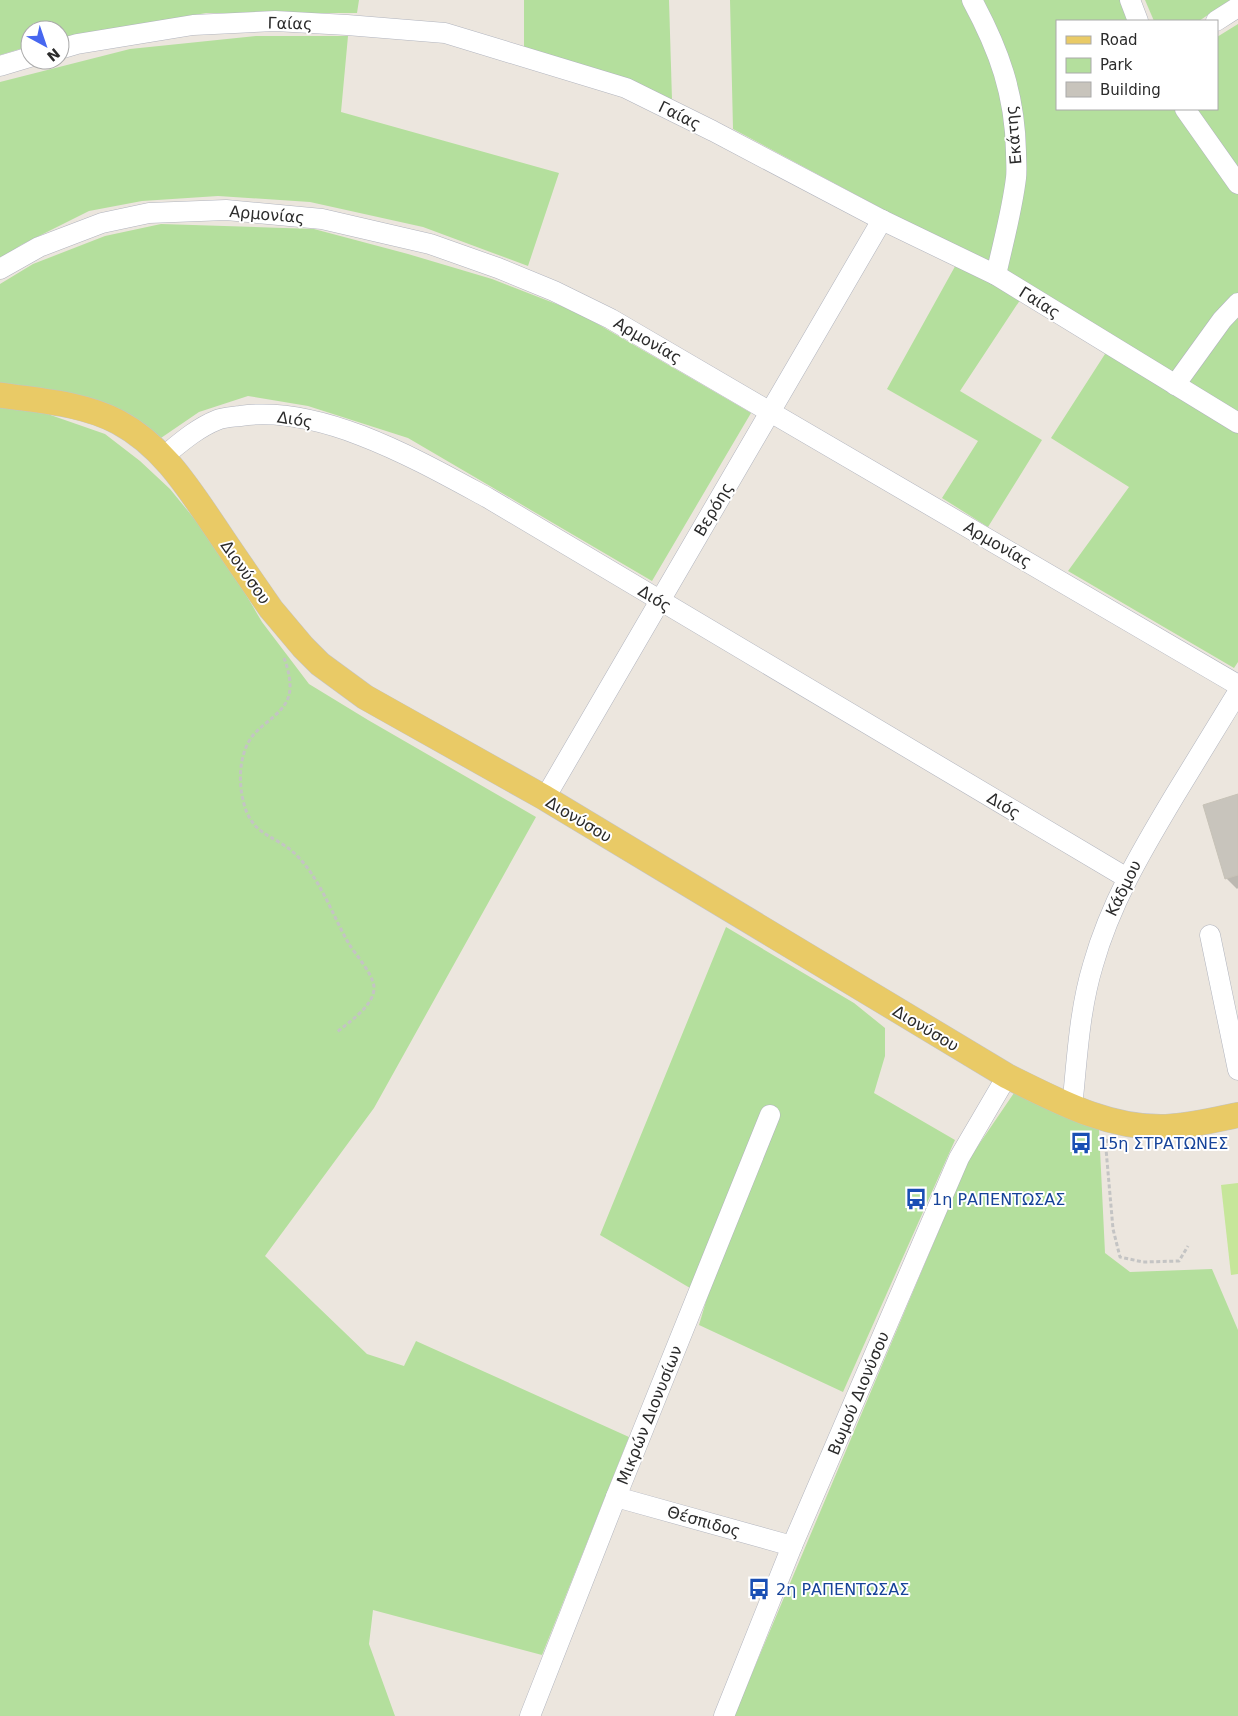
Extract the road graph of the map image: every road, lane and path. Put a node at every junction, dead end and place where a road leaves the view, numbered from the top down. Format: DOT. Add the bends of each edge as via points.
graph roads {
  1 [pos="972,0"];
  2 [pos="1130,0"];
  3 [pos="1238,8"];
  4 [pos="1138,20"];
  5 [pos="1218,20"];
  6 [pos="70,46"];
  7 [pos="20,61"];
  8 [pos="0,66"];
  9 [pos="1186,110"];
  10 [pos="1238,184"];
  11 [pos="882,220"];
  12 [pos="0,269"];
  13 [pos="996,275"];
  14 [pos="1238,303"];
  15 [pos="1176,385"];
  16 [pos="0,395"];
  17 [pos="771,412"];
  18 [pos="1238,423"];
  19 [pos="164,456"];
  20 [pos="659,600"];
  21 [pos="283,655"];
  22 [pos="1238,685"];
  23 [pos="1238,692"];
  24 [pos="545,798"];
  25 [pos="1127,878"];
  26 [pos="1210,935"];
  27 [pos="337,1032"];
  28 [pos="1238,1070"];
  29 [pos="1007,1076"];
  30 [pos="1072,1108"];
  31 [pos="1238,1115"];
  32 [pos="770,1116"];
  33 [pos="1108,1121"];
  34 [pos="1188,1246"];
  35 [pos="616,1497"];
  36 [pos="792,1546"];
  37 [pos="530,1716"];
  38 [pos="724,1716"];
  1 -- 13 [label="street, Εκάτης" via="990,34 1006,78 1016,124 1016,176"];
  2 -- 4 [label="street"];
  3 -- 5 [label="street"];
  6 -- 11 [label="street, Γαίας" via="193,25 275,21 445,33 626,88"];
  7 -- 8 [label="street"];
  9 -- 10 [label="street"];
  11 -- 13 [label="street, Γαίας"];
  11 -- 17 [label="street, Βερόης"];
  12 -- 17 [label="street, Αρμονίας" via="39,247 102,223 149,213 226,210 322,219 430,244 554,291 611,319"];
  13 -- 15 [label="street, Γαίας"];
  14 -- 15 [label="street" via="1222,320"];
  15 -- 18 [label="street, Γαίας"];
  16 -- 19 [label="main road, Διονύσου" via="91,411 117,421"];
  17 -- 20 [label="street, Βερόης"];
  17 -- 22 [label="street, Αρμονίας"];
  19 -- 20 [label="street, Διός" via="218,420 254,414 298,416 407,454 488,498"];
  19 -- 24 [label="main road, Διονύσου" via="271,609 320,664 365,697"];
  20 -- 24 [label="street, Βερόης"];
  20 -- 25 [label="street, Διός"];
  21 -- 27 [label="path" via="290,695 282,708 254,732 244,750 241,785 254,825 291,850 302,862 323,893 374,987 362,1012"];
  23 -- 25 [label="street, Κάδμου"];
  24 -- 29 [label="main road, Διονύσου"];
  25 -- 30 [label="street, Κάδμου" via="1106,924 1092,967 1083,1010"];
  26 -- 28 [label="street"];
  29 -- 30 [label="main road, Διονύσου"];
  29 -- 36 [label="street, Βωμού Διονύσου" via="959,1158"];
  30 -- 33 [label="main road, Διονύσου"];
  31 -- 33 [label="main road, Διονύσου" via="1166,1127"];
  32 -- 35 [label="street, Μικρών Διονυσίων"];
  33 -- 34 [label="path" via="1106,1149 1113,1229 1120,1257 1143,1262 1179,1261"];
  35 -- 36 [label="street, Θέσπιδος"];
  35 -- 37 [label="street, Μικρών Διονυσίων"];
  36 -- 38 [label="street, Βωμού Διονύσου"];
}
